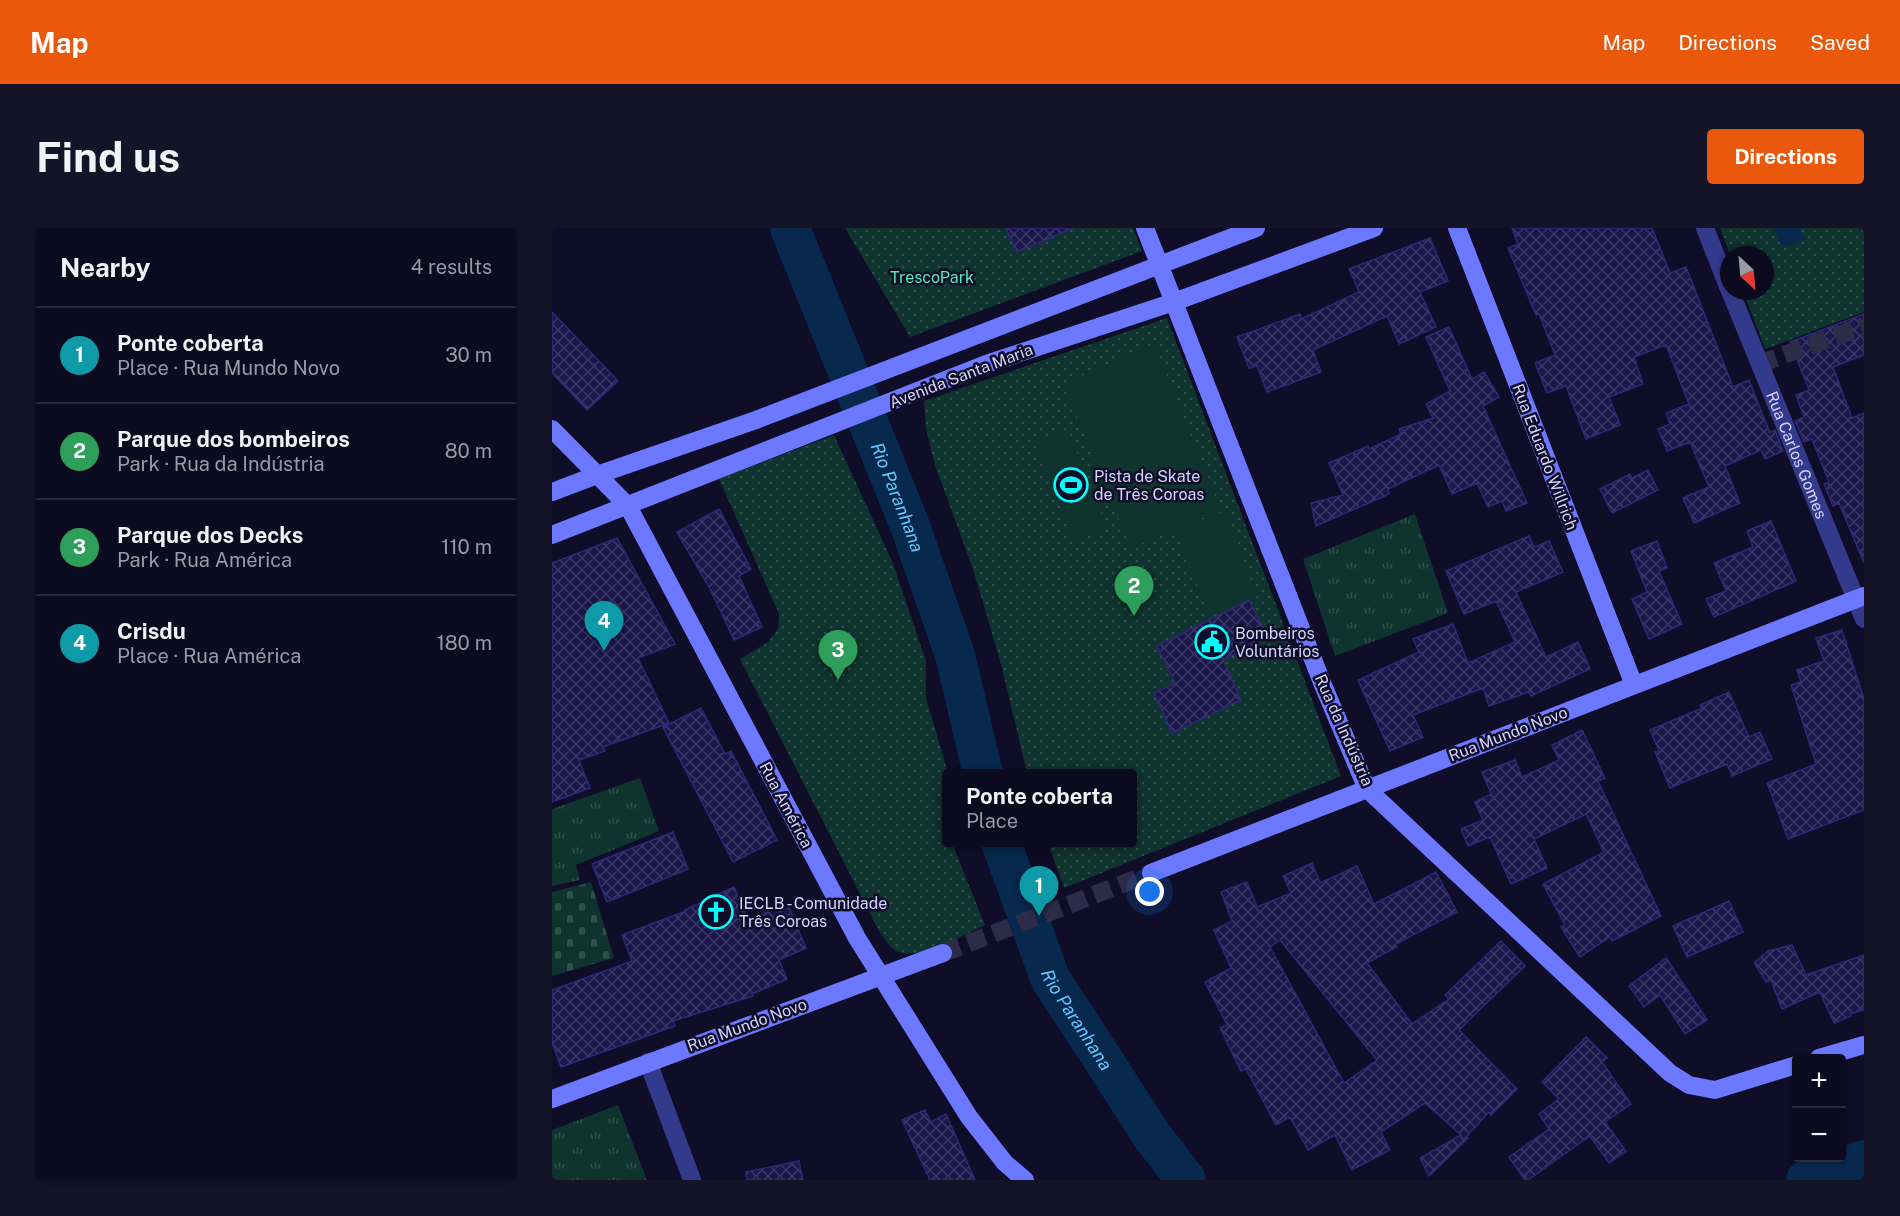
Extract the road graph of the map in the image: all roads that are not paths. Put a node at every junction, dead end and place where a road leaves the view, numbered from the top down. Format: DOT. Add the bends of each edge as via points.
graph roads {
  1 [pos="1145,228"];
  2 [pos="1256,228"];
  3 [pos="1374,228"];
  4 [pos="1457,228"];
  5 [pos="1705,228"];
  6 [pos="1158,264"];
  7 [pos="1720,267"];
  8 [pos="1733,300"];
  9 [pos="1174,302"];
  10 [pos="552,429"];
  11 [pos="597,475"];
  12 [pos="552,492"];
  13 [pos="628,506"];
  14 [pos="552,535"];
  15 [pos="1860,598"];
  16 [pos="1864,619"];
  17 [pos="1634,685"];
  18 [pos="1367,789"];
  19 [pos="1151,873"];
  20 [pos="943,953"];
  21 [pos="880,976"];
  22 [pos="1864,1045"];
  23 [pos="1835,1054"];
  24 [pos="648,1062"];
  25 [pos="1792,1067"];
  26 [pos="552,1099"];
  27 [pos="692,1180"];
  28 [pos="1025,1180"];
  1 -- 6 [label="main road, Rua da Indústria"];
  2 -- 6 [label="main road, Avenida Santa Maria"];
  3 -- 9 [label="main road, Avenida Santa Maria"];
  4 -- 17 [label="main road, Rua Eduardo Willrich"];
  5 -- 7 [label="street, Rua Carlos Gomes"];
  6 -- 9 [label="main road, Rua da Indústria"];
  6 -- 11 [label="main road, Avenida Santa Maria" via="756,420"];
  8 -- 15 [label="street, Rua Carlos Gomes"];
  9 -- 13 [label="main road, Avenida Santa Maria" via="986,364"];
  9 -- 18 [label="main road, Rua da Indústria"];
  10 -- 11 [label="main road, Rua América"];
  11 -- 12 [label="main road, Avenida Santa Maria"];
  11 -- 13 [label="main road, Rua América"];
  13 -- 14 [label="main road, Avenida Santa Maria"];
  13 -- 21 [label="main road, Rua América"];
  15 -- 16 [label="street, Rua Carlos Gomes"];
  15 -- 17 [label="main road, Rua Mundo Novo"];
  17 -- 18 [label="main road, Rua Mundo Novo"];
  18 -- 19 [label="main road, Rua Mundo Novo"];
  18 -- 25 [label="main road, Rua da Indústria" via="1670,1073 1689,1085 1715,1090"];
  20 -- 21 [label="main road, Rua Mundo Novo"];
  21 -- 24 [label="main road, Rua Mundo Novo"];
  21 -- 28 [label="main road, Rua América" via="969,1117 1005,1163"];
  22 -- 23 [label="main road"];
  24 -- 26 [label="main road, Rua Mundo Novo"];
  24 -- 27 [label="street"];
}
